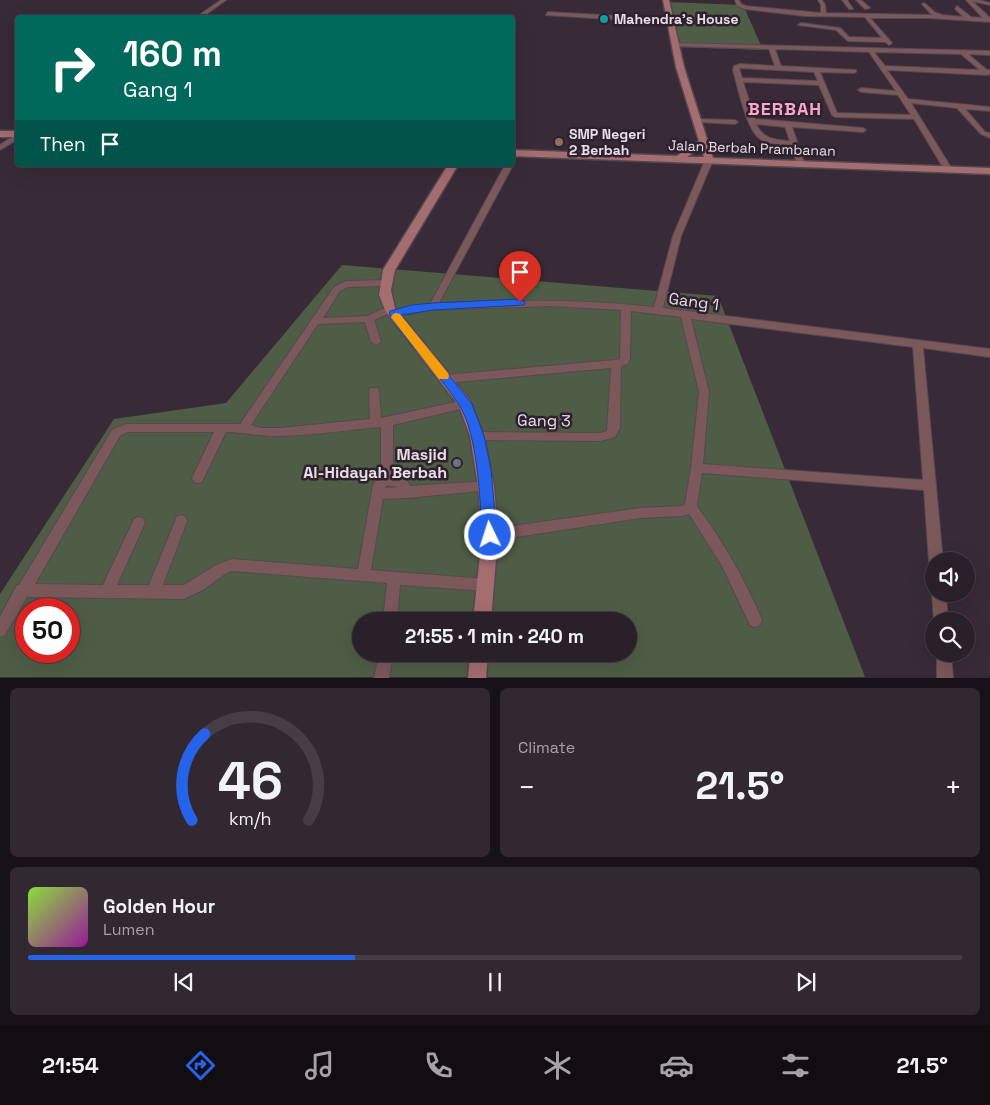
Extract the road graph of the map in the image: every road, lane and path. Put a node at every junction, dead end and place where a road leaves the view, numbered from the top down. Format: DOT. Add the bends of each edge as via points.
graph roads {
  1 [pos="224,0"];
  2 [pos="666,0"];
  3 [pos="737,0"];
  4 [pos="764,0"];
  5 [pos="820,0"];
  6 [pos="844,0"];
  7 [pos="858,0"];
  8 [pos="968,0"];
  9 [pos="973,0"];
  10 [pos="924,4"];
  11 [pos="990,4"];
  12 [pos="850,8"];
  13 [pos="867,8"];
  14 [pos="956,8"];
  15 [pos="767,9"];
  16 [pos="548,14"];
  17 [pos="805,14"];
  18 [pos="824,14"];
  19 [pos="202,15"];
  20 [pos="866,16"];
  21 [pos="947,17"];
  22 [pos="970,19"];
  23 [pos="989,20"];
  24 [pos="671,21"];
  25 [pos="809,22"];
  26 [pos="801,25"];
  27 [pos="886,40"];
  28 [pos="676,45"];
  29 [pos="772,49"];
  30 [pos="871,51"];
  31 [pos="896,52"];
  32 [pos="962,52"];
  33 [pos="990,53"];
  34 [pos="779,68"];
  35 [pos="883,68"];
  36 [pos="816,70"];
  37 [pos="854,71"];
  38 [pos="989,73"];
  39 [pos="740,80"];
  40 [pos="821,84"];
  41 [pos="861,90"];
  42 [pos="900,93"];
  43 [pos="906,101"];
  44 [pos="958,106"];
  45 [pos="990,109"];
  46 [pos="835,115"];
  47 [pos="916,118"];
  48 [pos="698,121"];
  49 [pos="752,121"];
  50 [pos="735,122"];
  51 [pos="788,125"];
  52 [pos="840,127"];
  53 [pos="863,130"];
  54 [pos="0,134"];
  55 [pos="15,135"];
  56 [pos="990,136"];
  57 [pos="15,137"];
  58 [pos="704,141"];
  59 [pos="794,143"];
  60 [pos="0,148"];
  61 [pos="515,155"];
  62 [pos="681,159"];
  63 [pos="709,160"];
  64 [pos="801,165"];
  65 [pos="452,167"];
  66 [pos="508,167"];
  67 [pos="948,170"];
  68 [pos="990,171"];
  69 [pos="385,282"];
  70 [pos="433,306"];
  71 [pos="626,308"];
  72 [pos="658,310"];
  73 [pos="392,312"];
  74 [pos="686,315"];
  75 [pos="369,320"];
  76 [pos="316,321"];
  77 [pos="376,342"];
  78 [pos="918,344"];
  79 [pos="990,352"];
  80 [pos="616,364"];
  81 [pos="446,379"];
  82 [pos="374,391"];
  83 [pos="466,404"];
  84 [pos="381,423"];
  85 [pos="222,428"];
  86 [pos="243,428"];
  87 [pos="477,436"];
  88 [pos="697,468"];
  89 [pos="198,478"];
  90 [pos="387,480"];
  91 [pos="925,485"];
  92 [pos="486,486"];
  93 [pos="407,493"];
  94 [pos="378,494"];
  95 [pos="691,507"];
  96 [pos="181,521"];
  97 [pos="139,523"];
  98 [pos="490,535"];
  99 [pos="935,552"];
  100 [pos="363,576"];
  101 [pos="394,579"];
  102 [pos="486,585"];
  103 [pos="22,590"];
  104 [pos="107,590"];
  105 [pos="154,591"];
  106 [pos="391,612"];
  107 [pos="483,612"];
  108 [pos="755,620"];
  109 [pos="0,630"];
  110 [pos="384,662"];
  111 [pos="478,662"];
  112 [pos="944,662"];
  113 [pos="381,678"];
  114 [pos="477,678"];
  115 [pos="945,678"];
  1 -- 19 [label="street"];
  2 -- 24 [label="main road"];
  3 -- 15 [label="street" via="741,6"];
  4 -- 15 [label="street"];
  5 -- 18 [label="street"];
  6 -- 12 [label="street"];
  7 -- 13 [label="street"];
  8 -- 23 [label="street"];
  9 -- 11 [label="street"];
  10 -- 21 [label="street" via="934,14"];
  14 -- 22 [label="street"];
  15 -- 17 [label="street" via="793,9"];
  16 -- 24 [label="street"];
  17 -- 18 [label="street"];
  17 -- 25 [label="street"];
  18 -- 20 [label="street"];
  20 -- 21 [label="street"];
  20 -- 27 [label="street"];
  21 -- 22 [label="street"];
  22 -- 23 [label="street"];
  24 -- 28 [label="main road"];
  26 -- 27 [label="street" via="838,29 848,39"];
  27 -- 31 [label="street"];
  28 -- 29 [label="street"];
  28 -- 48 [label="main road" via="684,82"];
  29 -- 30 [label="street"];
  29 -- 34 [label="street"];
  30 -- 31 [label="street"];
  30 -- 35 [label="street"];
  31 -- 32 [label="street"];
  32 -- 33 [label="street"];
  32 -- 38 [label="street"];
  34 -- 36 [label="street"];
  34 -- 39 [label="street" via="737,67"];
  35 -- 38 [label="street"];
  35 -- 42 [label="street"];
  36 -- 37 [label="street"];
  36 -- 40 [label="street"];
  39 -- 40 [label="street"];
  39 -- 49 [label="street"];
  40 -- 46 [label="street"];
  41 -- 42 [label="street"];
  42 -- 43 [label="street"];
  43 -- 44 [label="street"];
  43 -- 47 [label="street"];
  44 -- 45 [label="street"];
  44 -- 56 [label="street" via="983,133"];
  46 -- 47 [label="street"];
  46 -- 52 [label="street"];
  47 -- 67 [label="street"];
  48 -- 50 [label="street"];
  48 -- 58 [label="main road"];
  49 -- 51 [label="street"];
  49 -- 59 [label="street" via="757,134 764,140"];
  51 -- 52 [label="street"];
  51 -- 59 [label="street"];
  52 -- 53 [label="street"];
  54 -- 55 [label="main road"];
  57 -- 60 [label="street"];
  58 -- 62 [label="main road"];
  58 -- 63 [label="main road"];
  59 -- 64 [label="street"];
  61 -- 62 [label="main road, Jalan Berbah Prambanan"];
  62 -- 63 [label="main road, Jalan Berbah Prambanan"];
  63 -- 64 [label="main road, Jalan Berbah Prambanan"];
  63 -- 72 [label="street" via="677,236"];
  64 -- 67 [label="main road, Jalan Berbah Prambanan"];
  65 -- 69 [label="main road" via="389,270"];
  66 -- 70 [label="street"];
  67 -- 68 [label="main road, Jalan Berbah Prambanan"];
  69 -- 73 [label="main road" via="385,298"];
  69 -- 76 [label="street" via="342,286"];
  70 -- 71 [label="street, Gang 1" via="520,302"];
  70 -- 73 [label="street, Gang 1"];
  71 -- 72 [label="street, Gang 1"];
  71 -- 80 [label="street" via="625,358"];
  72 -- 74 [label="street, Gang 1"];
  73 -- 75 [label="street, Gang 1"];
  73 -- 81 [label="main road"];
  74 -- 78 [label="street, Gang 1"];
  74 -- 88 [label="street" via="704,392"];
  75 -- 76 [label="street"];
  75 -- 77 [label="street"];
  76 -- 86 [label="street"];
  78 -- 79 [label="street, Gang 1"];
  78 -- 99 [label="street"];
  80 -- 81 [label="street"];
  80 -- 87 [label="street, Gang 3" via="614,428 611,434 601,437"];
  81 -- 83 [label="main road"];
  82 -- 84 [label="street"];
  83 -- 84 [label="street"];
  83 -- 87 [label="main road"];
  84 -- 86 [label="street" via="280,432"];
  84 -- 90 [label="street"];
  85 -- 86 [label="street"];
  85 -- 89 [label="street"];
  85 -- 103 [label="street" via="120,429"];
  87 -- 92 [label="main road"];
  88 -- 91 [label="street"];
  88 -- 95 [label="street"];
  90 -- 93 [label="street" via="403,484"];
  90 -- 94 [label="street" via="379,485"];
  92 -- 93 [label="street"];
  92 -- 98 [label="main road"];
  93 -- 94 [label="street"];
  94 -- 100 [label="street"];
  95 -- 98 [label="street" via="683,511 641,513"];
  95 -- 108 [label="street" via="717,544 744,592"];
  96 -- 105 [label="street"];
  97 -- 104 [label="street"];
  98 -- 102 [label="main road"];
  100 -- 101 [label="street"];
  100 -- 105 [label="street" via="232,565 220,569 195,589"];
  101 -- 102 [label="street"];
  101 -- 106 [label="street"];
  102 -- 107 [label="main road"];
  103 -- 104 [label="street"];
  103 -- 109 [label="street"];
  104 -- 105 [label="street"];
  110 -- 113 [label="street"];
  111 -- 114 [label="main road"];
  112 -- 115 [label="street"];
}
